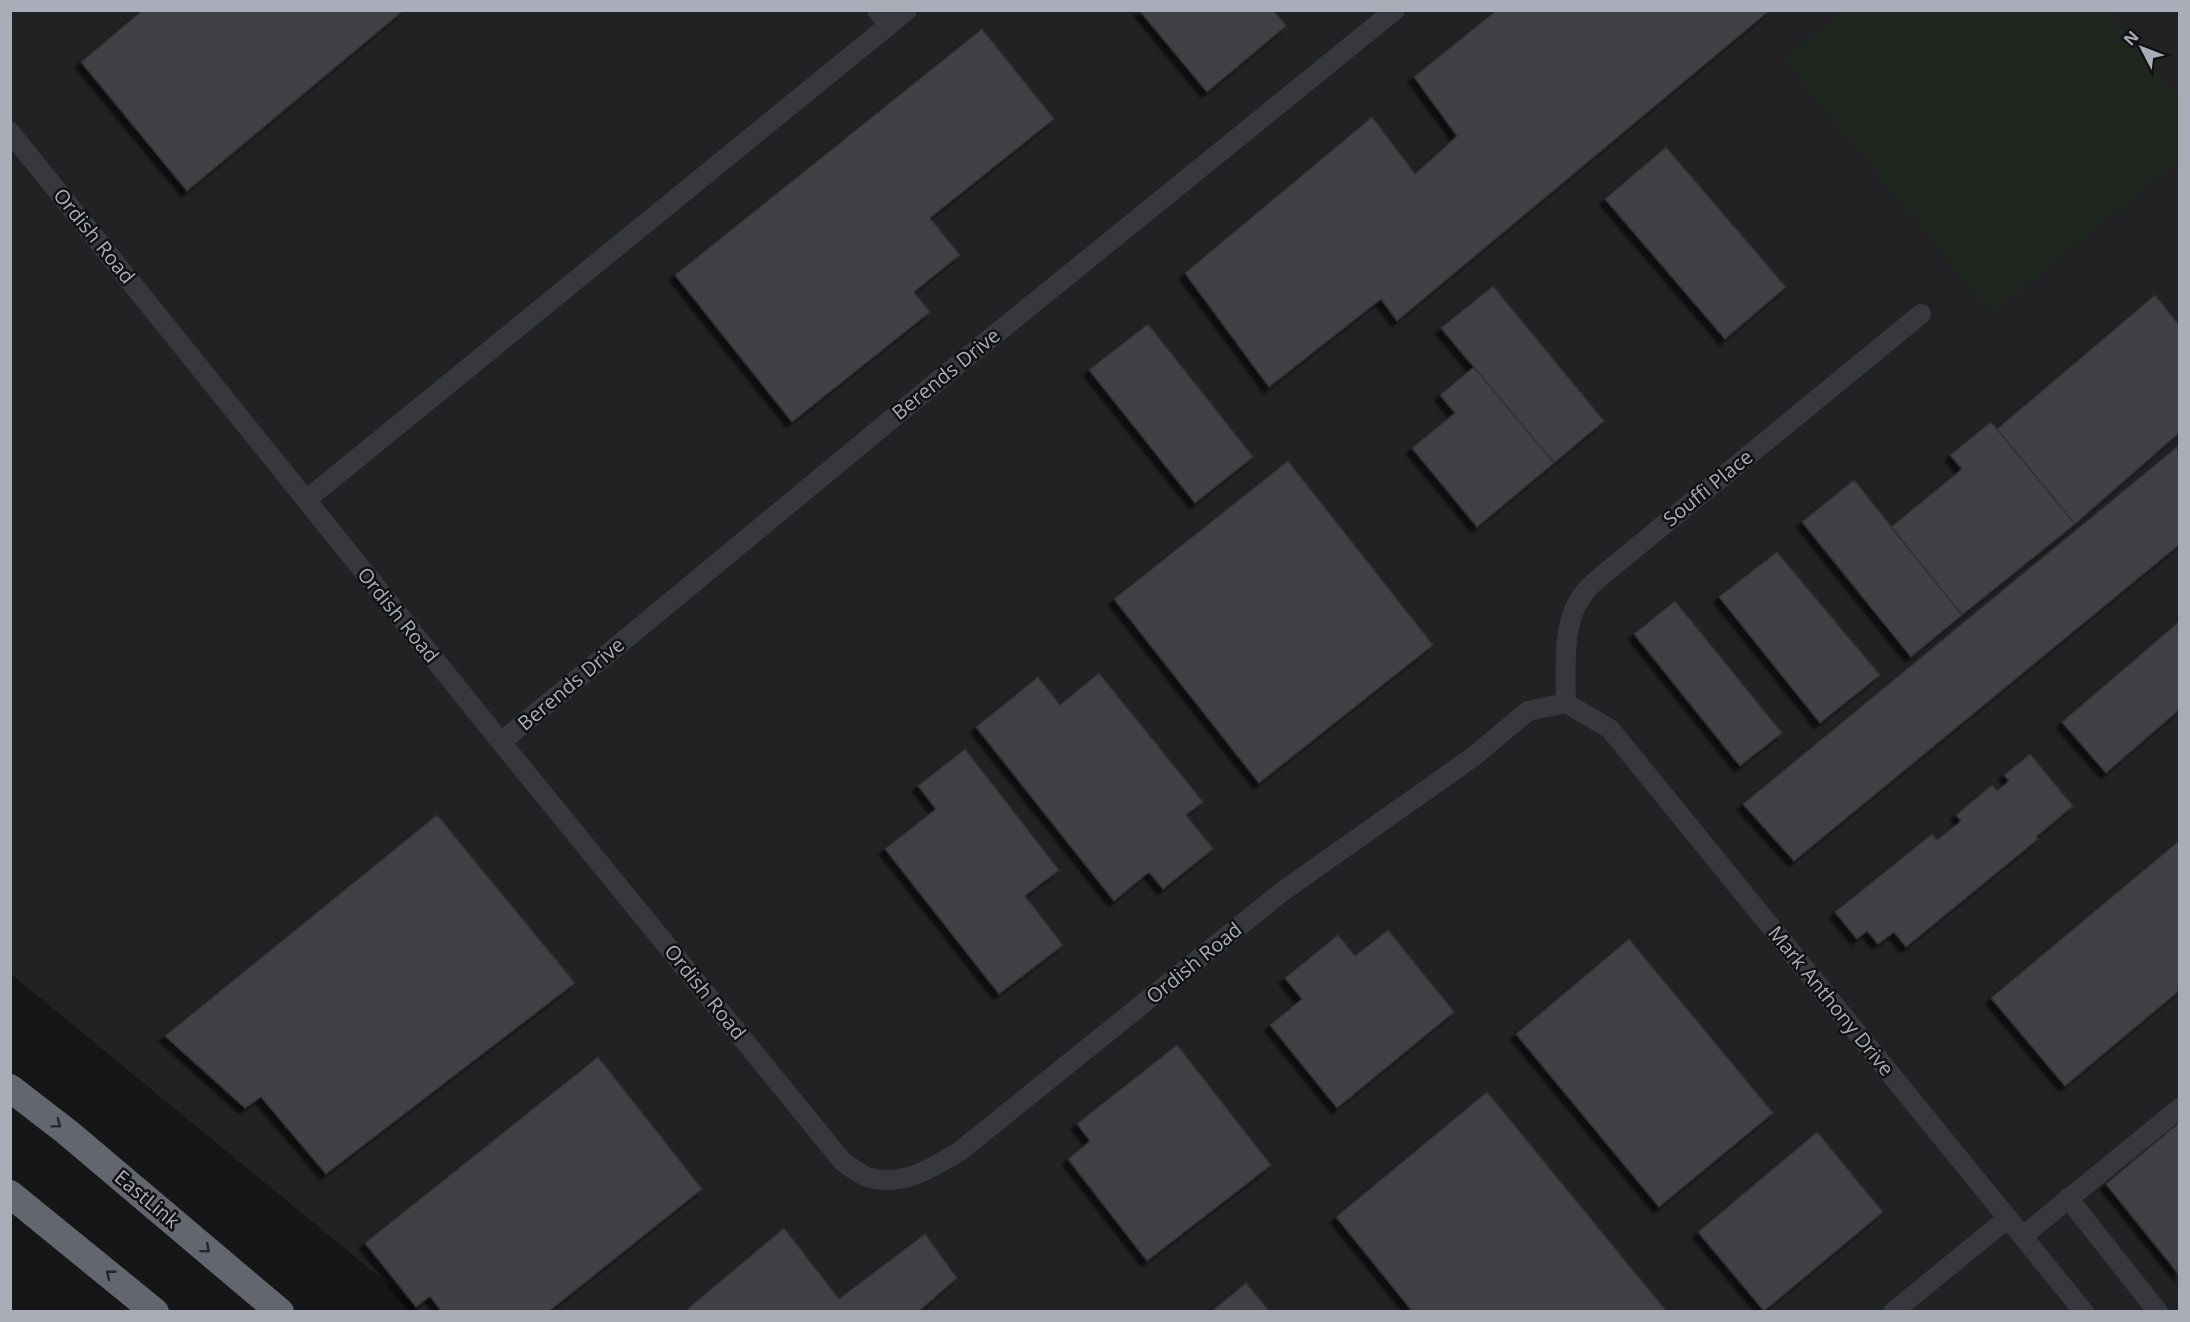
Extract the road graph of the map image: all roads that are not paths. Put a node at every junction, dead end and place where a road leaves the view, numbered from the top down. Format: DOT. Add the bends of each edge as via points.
graph roads {
  1 [pos="907,10"];
  2 [pos="1395,10"];
  3 [pos="883,18"];
  4 [pos="10,132"];
  5 [pos="1921,314"];
  6 [pos="306,500"];
  7 [pos="1566,703"];
  8 [pos="501,742"];
  9 [pos="10,1088"];
  10 [pos="2180,1108"];
  11 [pos="10,1194"];
  12 [pos="2068,1198"];
  13 [pos="2008,1218"];
  14 [pos="2023,1236"];
  15 [pos="155,1311"];
  16 [pos="280,1311"];
  17 [pos="1893,1311"];
  18 [pos="2084,1311"];
  19 [pos="2158,1311"];
  1 -- 3 [label="street"];
  2 -- 8 [label="street, Berends Drive" via="943,376"];
  3 -- 6 [label="street"];
  4 -- 6 [label="street, Ordish Road"];
  5 -- 7 [label="street, Souffi Place" via="1584,593 1568,633"];
  6 -- 8 [label="street, Ordish Road"];
  7 -- 8 [label="street, Ordish Road" via="1528,711 1473,757 1283,891 960,1151 927,1172 896,1180 866,1177 843,1162"];
  7 -- 13 [label="street, Mark Anthony Drive" via="1610,729"];
  9 -- 16 [label="highway, EastLink, one-way"];
  10 -- 12 [label="street"];
  15 -- 11 [label="highway, one-way"];
  12 -- 14 [label="street"];
  12 -- 19 [label="street"];
  13 -- 14 [label="street, Mark Anthony Drive"];
  13 -- 17 [label="street"];
  14 -- 18 [label="street, Mark Anthony Drive"];
}
